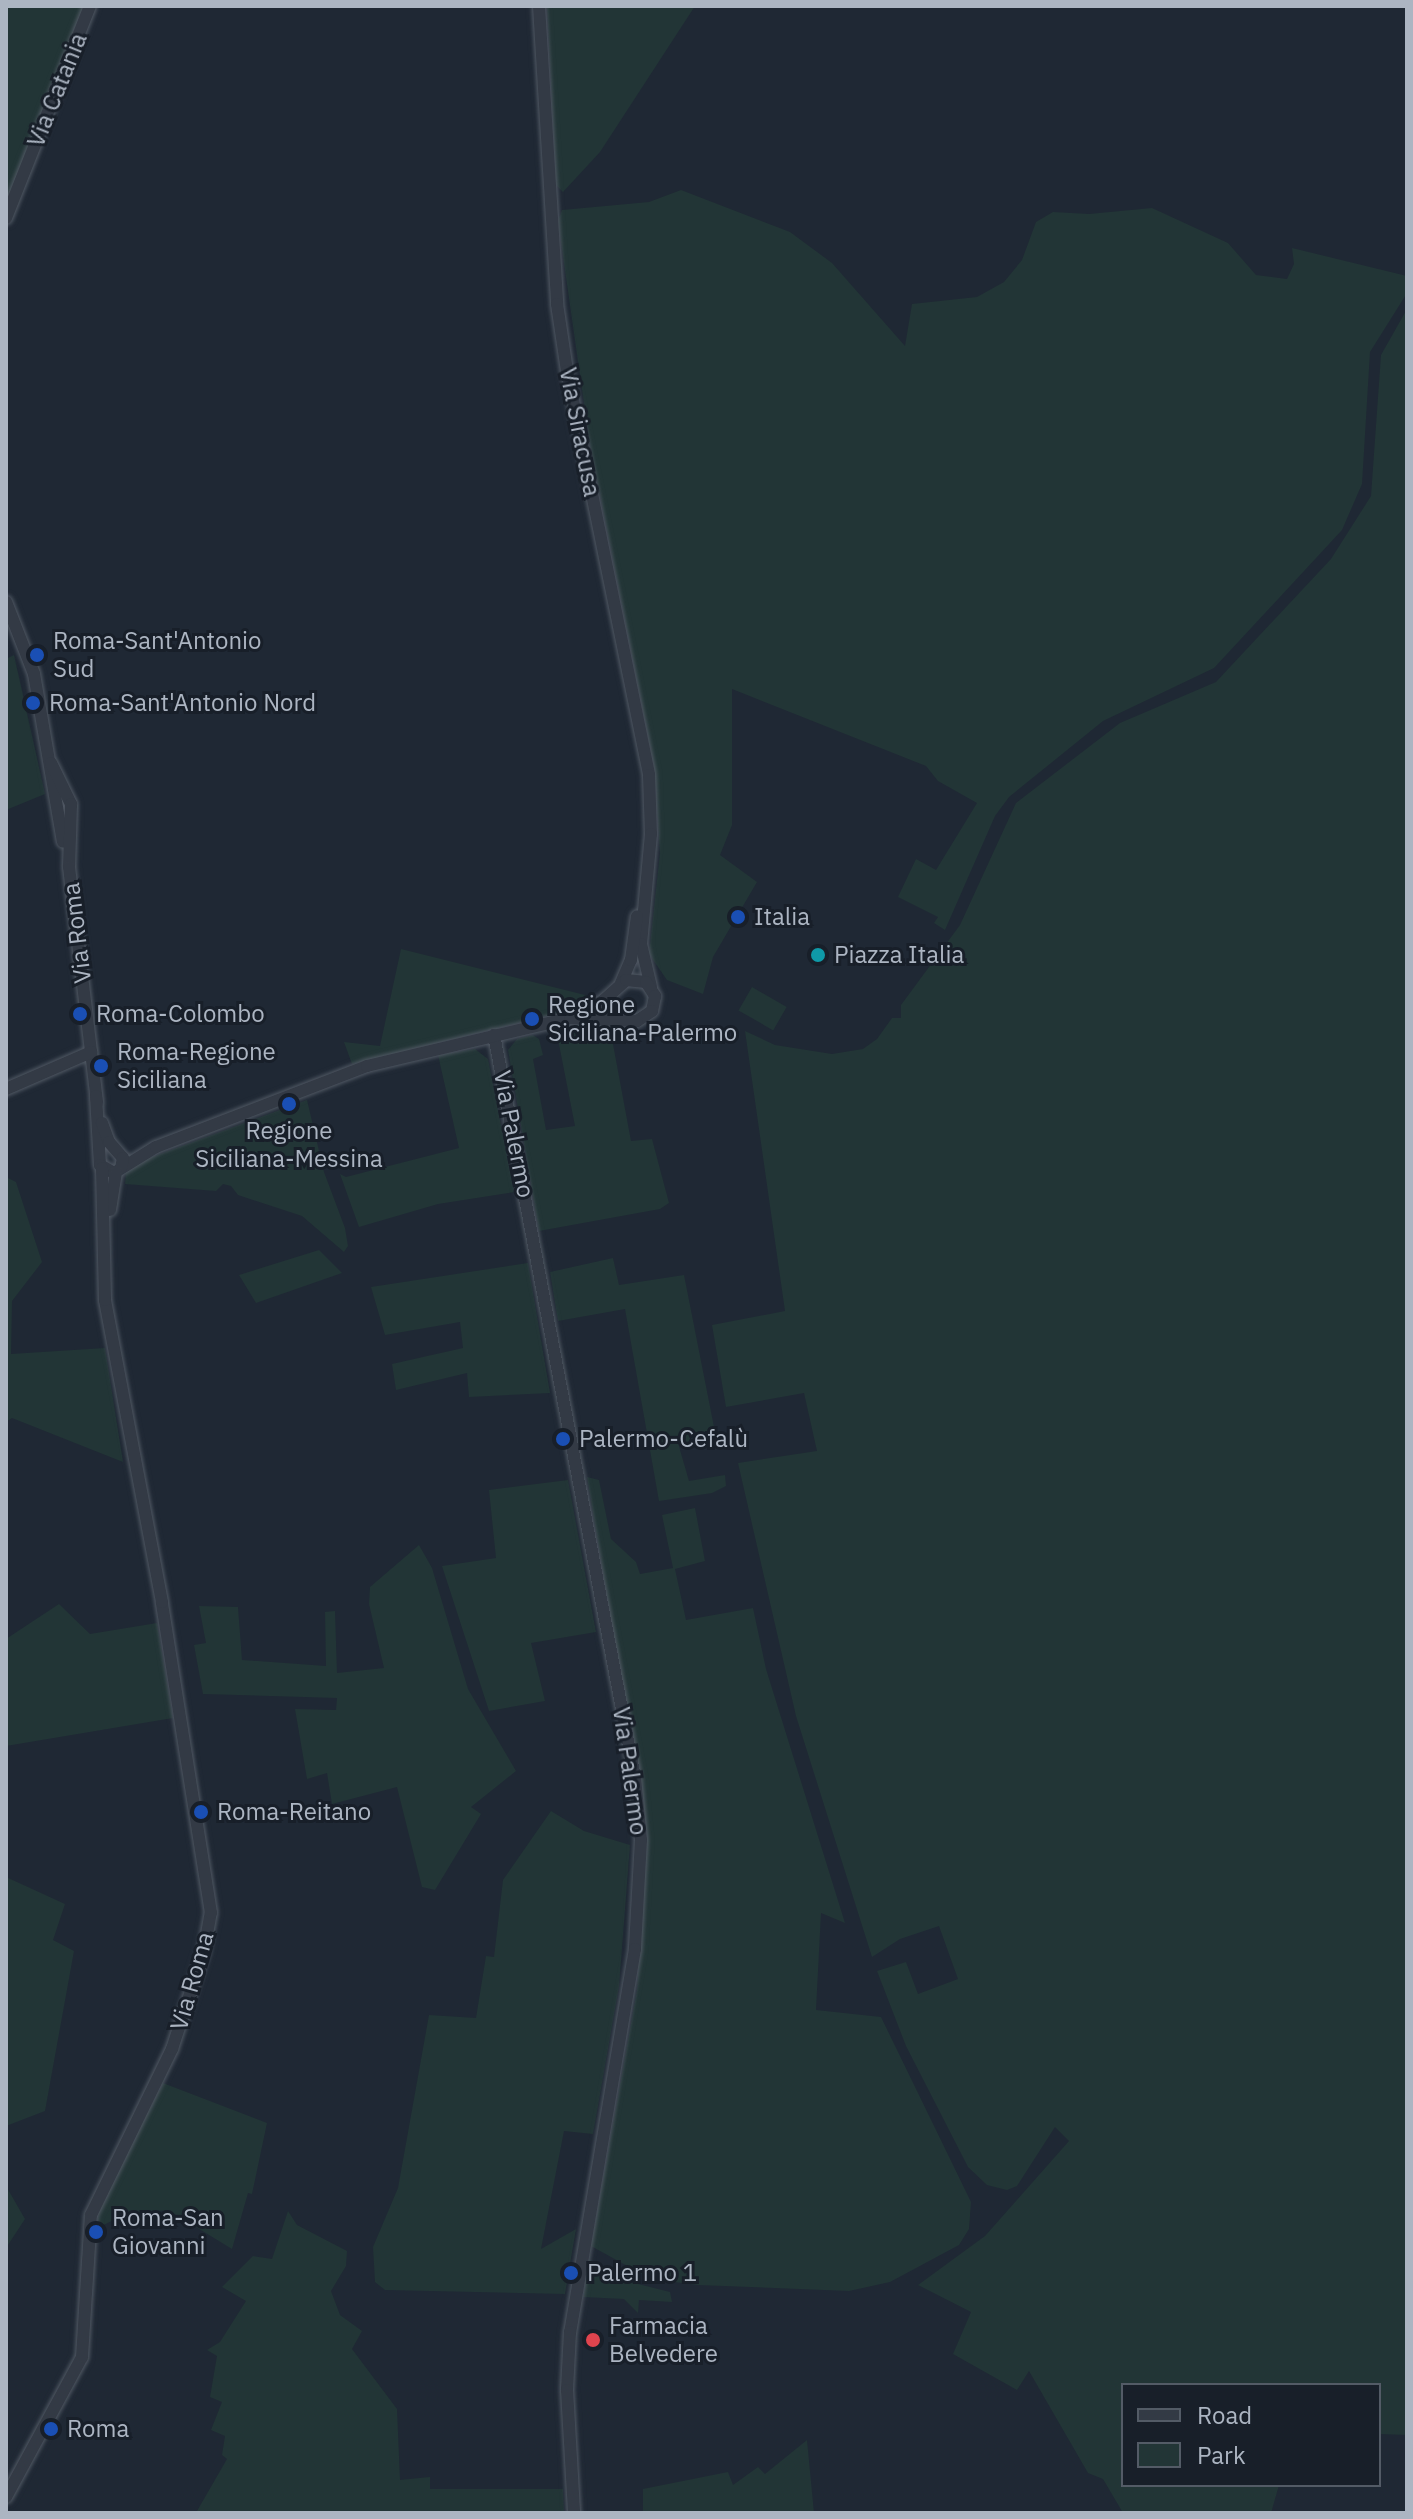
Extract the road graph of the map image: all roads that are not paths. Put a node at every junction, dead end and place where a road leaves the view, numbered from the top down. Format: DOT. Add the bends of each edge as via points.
graph roads {
  1 [pos="90,6"];
  2 [pos="539,6"];
  3 [pos="6,218"];
  4 [pos="6,602"];
  5 [pos="649,854"];
  6 [pos="618,987"];
  7 [pos="651,987"];
  8 [pos="570,1018"];
  9 [pos="632,1021"];
  10 [pos="494,1035"];
  11 [pos="91,1052"];
  12 [pos="6,1089"];
  13 [pos="96,1096"];
  14 [pos="156,1147"];
  15 [pos="116,1151"];
  16 [pos="101,1162"];
  17 [pos="119,1170"];
  18 [pos="112,1337"];
  19 [pos="6,2497"];
  20 [pos="574,2513"];
  1 -- 3 [label="street, Via Catania"];
  2 -- 5 [label="street, Via Siracusa" via="557,304 649,775"];
  4 -- 11 [label="street, Via Roma" via="34,674 61,801"];
  5 -- 6 [label="street" via="631,960"];
  5 -- 7 [label="street" via="641,944"];
  6 -- 7 [label="street" via="633,978"];
  6 -- 8 [label="street"];
  6 -- 9 [label="street" via="615,1008"];
  7 -- 9 [label="street" via="652,1011"];
  8 -- 9 [label="street"];
  8 -- 10 [label="street"];
  10 -- 14 [label="street" via="367,1066"];
  10 -- 20 [label="street, Via Palermo" via="635,1778 641,1840 635,1949 570,2332 567,2390"];
  11 -- 12 [label="street"];
  11 -- 13 [label="street, Via Roma"];
  13 -- 15 [label="street, Via Roma" via="104,1132"];
  13 -- 16 [label="street, Via Roma"];
  14 -- 15 [label="street"];
  14 -- 17 [label="street"];
  15 -- 16 [label="street"];
  15 -- 17 [label="street, Via Roma"];
  16 -- 17 [label="street"];
  16 -- 18 [label="street, Via Roma" via="105,1300"];
  17 -- 18 [label="street, Via Roma" via="110,1204"];
  18 -- 19 [label="street, Via Roma" via="162,1602 211,1913 172,2049 91,2215 82,2357"];
}
